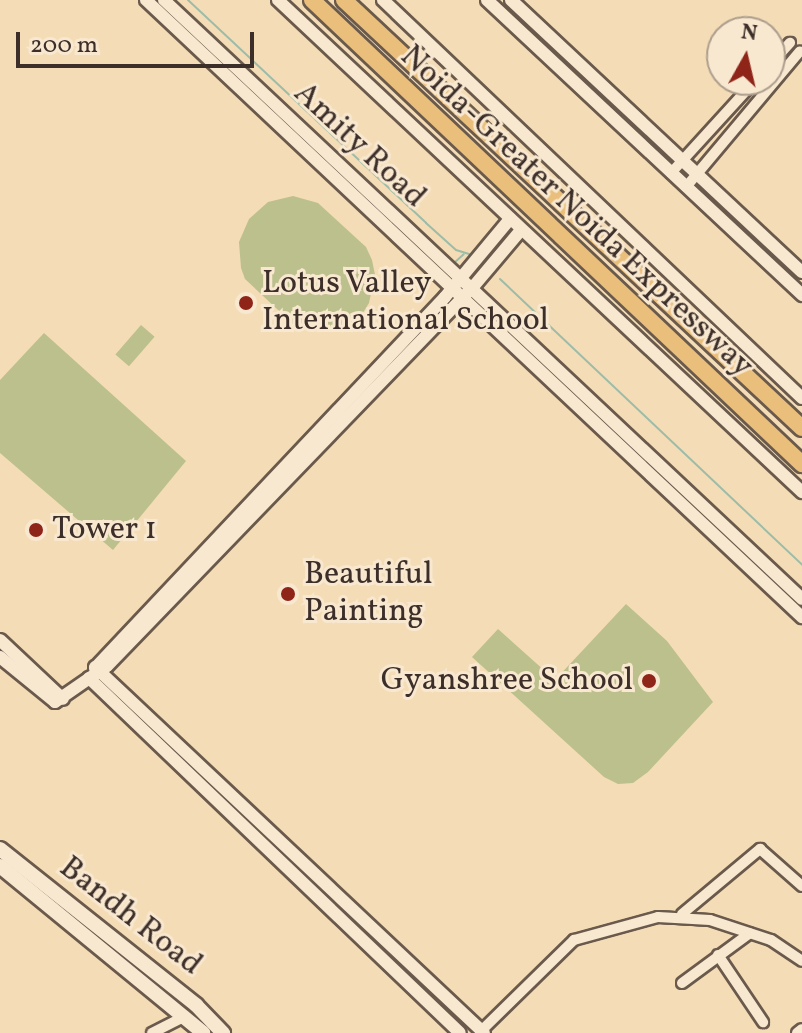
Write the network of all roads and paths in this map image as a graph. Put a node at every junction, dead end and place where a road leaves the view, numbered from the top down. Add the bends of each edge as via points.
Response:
1 (146, 0) edge
2 (164, 0) edge
3 (278, 0) edge
4 (312, 0) edge
5 (344, 0) edge
6 (383, 0) edge
7 (487, 0) edge
8 (511, 0) edge
9 (790, 43) dead end
10 (786, 47) edge
11 (800, 51) dead end
12 (741, 96) edge
13 (682, 159) junction
14 (671, 173) junction
15 (697, 173) junction
16 (686, 187) junction
17 (510, 219) junction
18 (521, 230) junction
19 (455, 270) junction
20 (802, 272) edge
21 (453, 287) junction
22 (469, 292) junction
23 (802, 295) edge
24 (802, 398) edge
25 (802, 428) edge
26 (802, 464) edge
27 (802, 492) edge
28 (802, 599) edge
29 (802, 617) edge
30 (0, 640) edge
31 (0, 657) edge
32 (95, 672) junction
33 (63, 699) junction
34 (0, 849) edge
35 (0, 866) edge
36 (802, 886) edge
37 (682, 914) junction
38 (750, 933) junction
39 (718, 955) junction
40 (802, 961) edge
41 (682, 983) dead end
42 (185, 1016) junction
43 (763, 1022) dead end
44 (802, 1029) edge
45 (483, 1032) edge
46 (152, 1033) edge
47 (203, 1033) edge
48 (223, 1033) edge
49 (460, 1033) edge
50 (797, 1033) edge

1 - 21 street
2 - 19 street, Amity Road
3 - 17 street
4 - 26 highway, Noida-Greater Noida Expressway
5 - 25 highway, Noida-Greater Noida Expressway
6 - 24 street
7 - 14 street
8 - 13 street
9 - 10 street
11 - 15 street
12 - 13 street
13 - 14 street
13 - 15 street
14 - 16 street
15 - 16 street
15 - 20 street
16 - 23 street
17 - 18 street
17 - 19 street
18 - 22 street
18 - 27 street
19 - 21 street
19 - 22 street, Amity Road
21 - 22 street
21 - 32 street
22 - 28 street
22 - 29 street
22 - 32 street
30 - 33 street
31 - 33 street via 48,700
32 - 33 street
32 - 45 street
32 - 49 street
34 - 48 main road, Bandh Road via 196,1005
35 - 42 main road, Bandh Road
36 - 37 street via 760,849
37 - 38 street
37 - 45 street via 574,940
38 - 39 street
38 - 40 street
39 - 41 street
39 - 43 street
42 - 46 street
42 - 47 main road, Bandh Road
44 - 50 street

